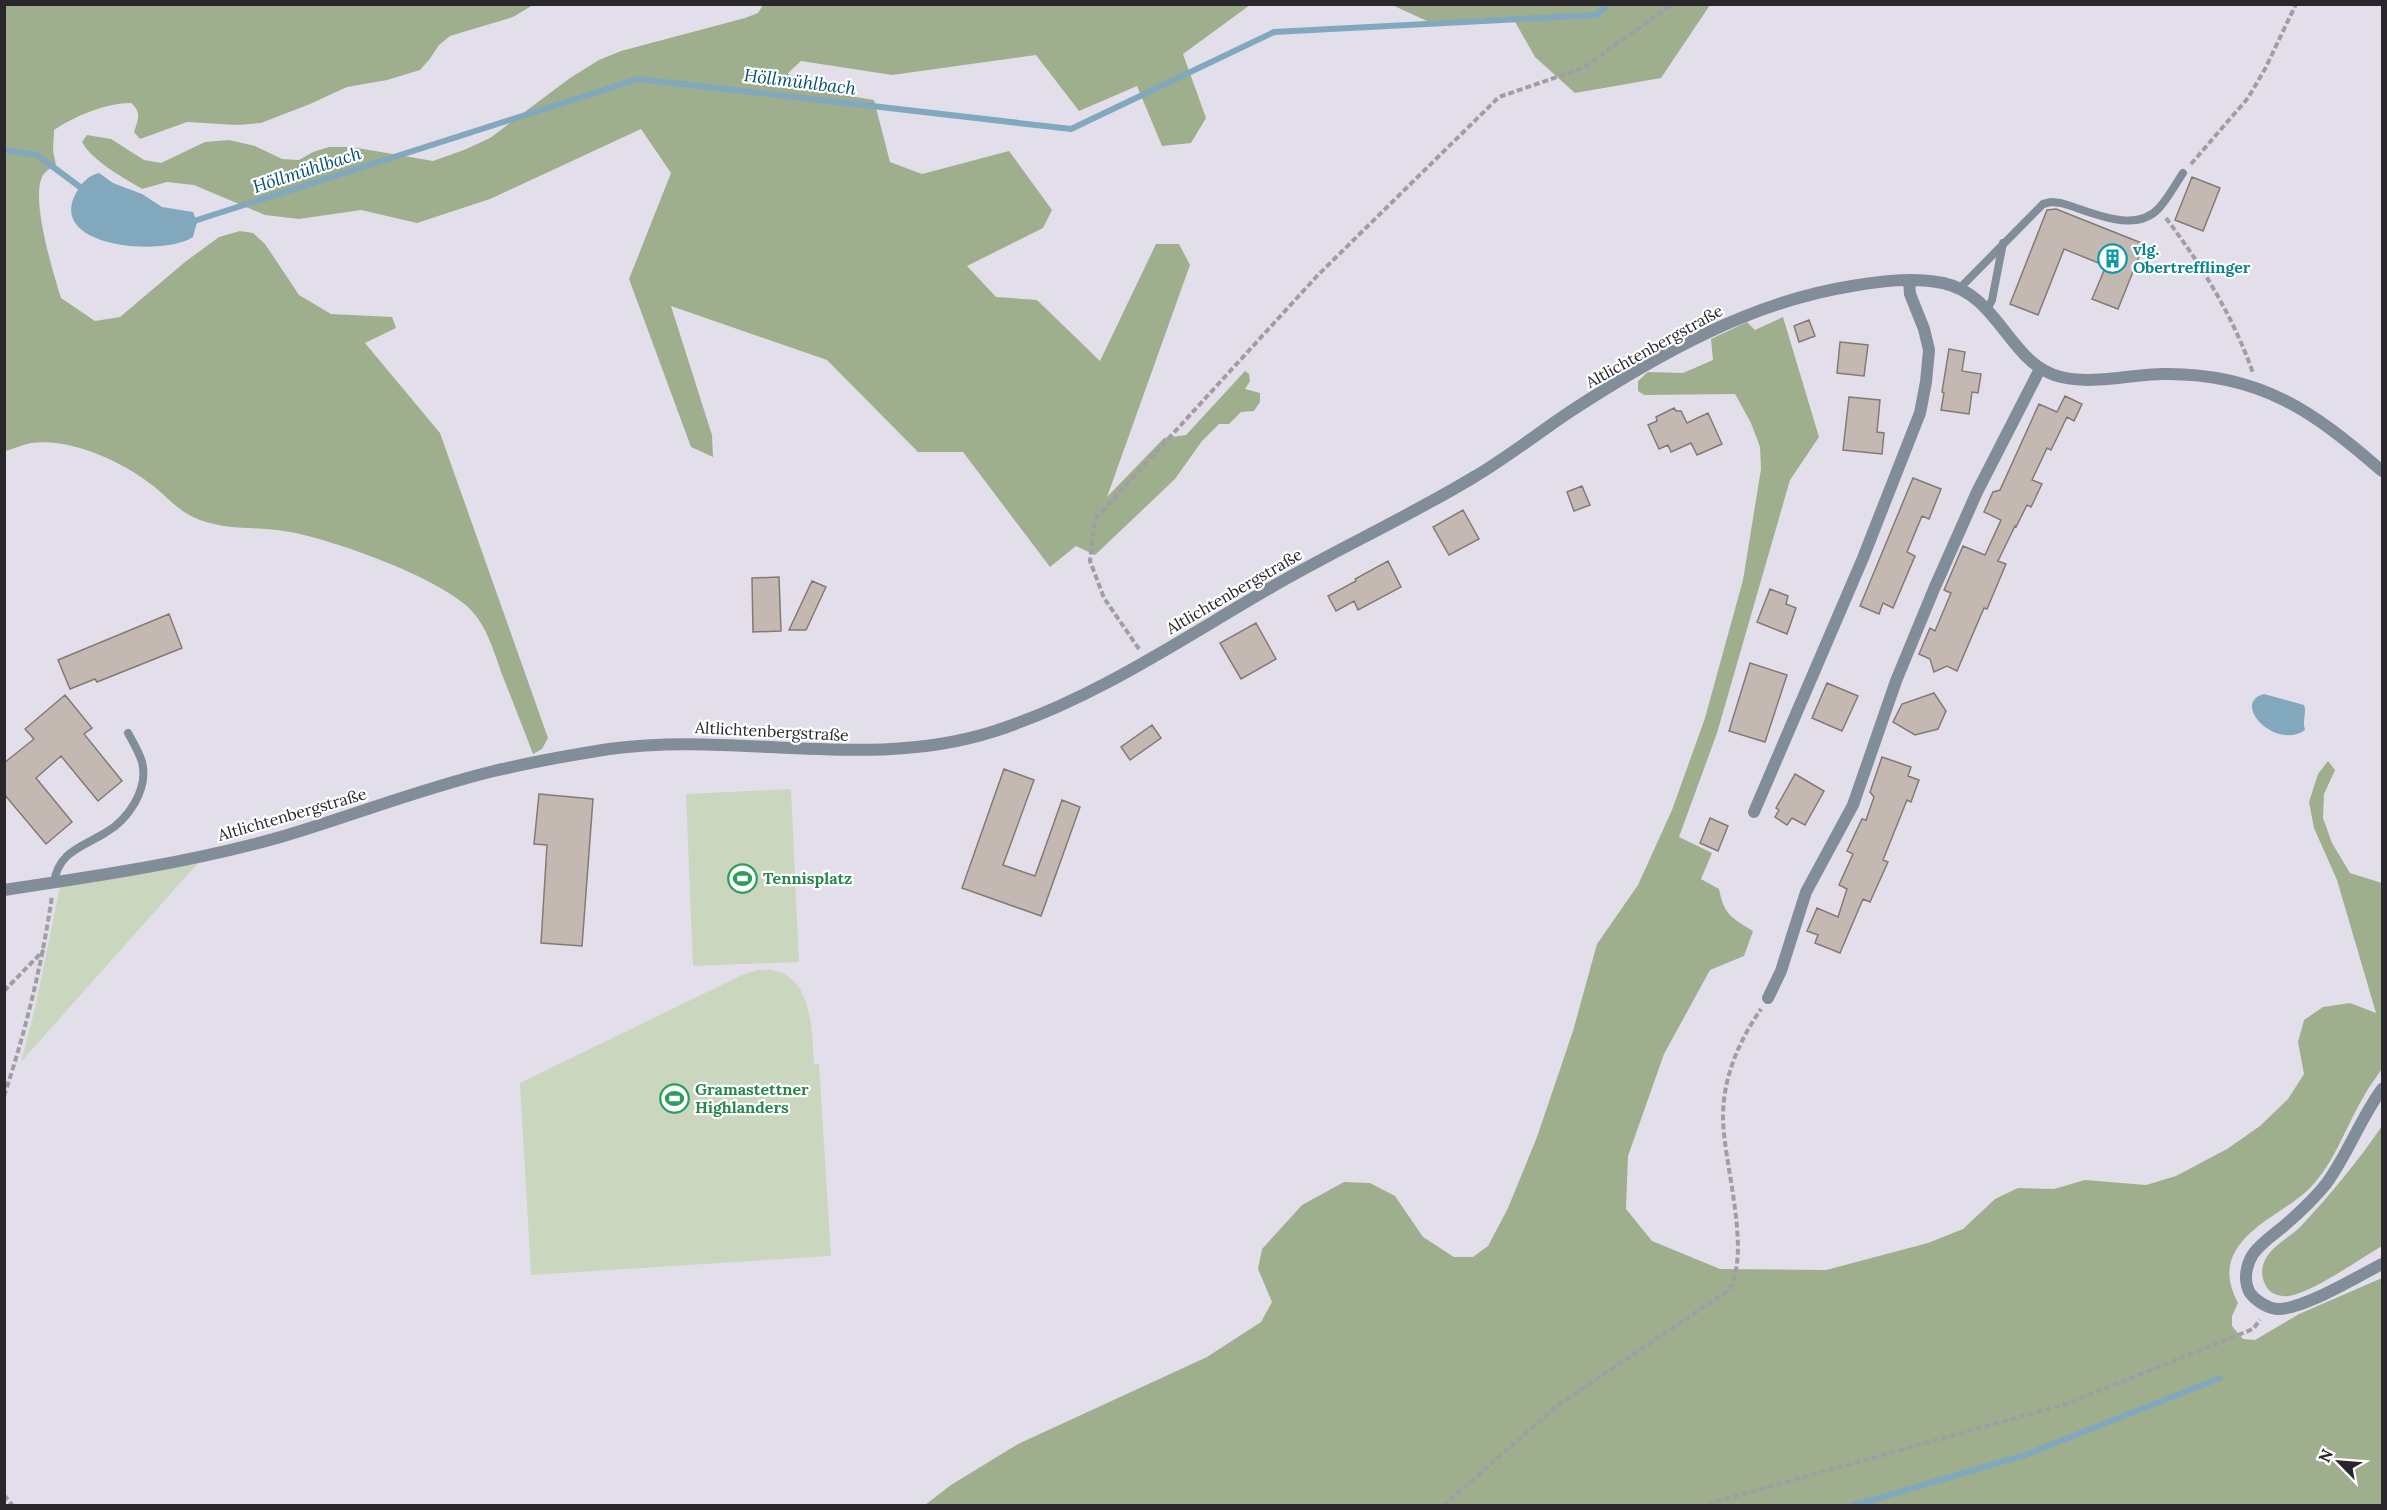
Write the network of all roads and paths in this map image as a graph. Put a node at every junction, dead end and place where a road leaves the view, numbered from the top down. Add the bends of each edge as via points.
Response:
1 (1672, 4) edge
2 (2296, 4) edge
3 (2183, 173) joint
4 (2158, 208) junction
5 (2003, 243) junction
6 (1909, 280) junction
7 (1960, 288) junction
8 (1988, 308) junction
9 (2040, 369) junction
10 (2258, 388) junction
11 (2382, 471) edge
12 (1147, 662) junction
13 (128, 733) dead end
14 (1754, 812) dead end
15 (54, 883) junction
16 (4, 890) edge
17 (45, 949) junction
18 (4, 991) edge
19 (1768, 998) joint
20 (2382, 1089) edge
21 (4, 1096) edge
22 (2382, 1264) edge
23 (2270, 1307) junction
24 (4, 1495) edge
25 (13, 1506) edge
26 (1443, 1506) edge
27 (1708, 1506) edge

1 - 12 path via 1583,68 1499,98 1317,276 1095,519 1090,561 1104,598
2 - 3 path via 2248,98
3 - 4 lane
4 - 5 lane via 2147,218 2133,222 2061,202 2047,202
4 - 10 path via 2229,313
5 - 7 lane
5 - 8 lane
6 - 7 street, Altlichtenbergstraße
6 - 12 street, Altlichtenbergstraße via 1787,300 1719,327 1576,408 1473,478 1280,582
6 - 14 street via 1929,350 1920,412 1863,558
7 - 8 street, Altlichtenbergstraße
8 - 9 street, Altlichtenbergstraße
9 - 10 street via 2054,375 2096,380 2158,374 2208,376
9 - 19 street via 1977,492 1934,589 1896,681 1853,805 1806,892 1781,971
10 - 11 street via 2314,416
12 - 15 street, Altlichtenbergstraße via 1064,704 962,740 865,751 716,743 608,750 490,772 239,847
13 - 15 lane via 142,763 138,795 116,826 66,856
15 - 16 street, Altlichtenbergstraße
15 - 17 path
17 - 18 path
17 - 21 path
19 - 26 path via 1740,1045 1725,1090 1723,1119 1735,1201 1736,1258 1729,1290 1558,1405
20 - 23 street via 2320,1192 2251,1257 2246,1275 2248,1288 2255,1299
22 - 23 street via 2301,1304
23 - 27 path via 2253,1329 2066,1404
24 - 25 path

